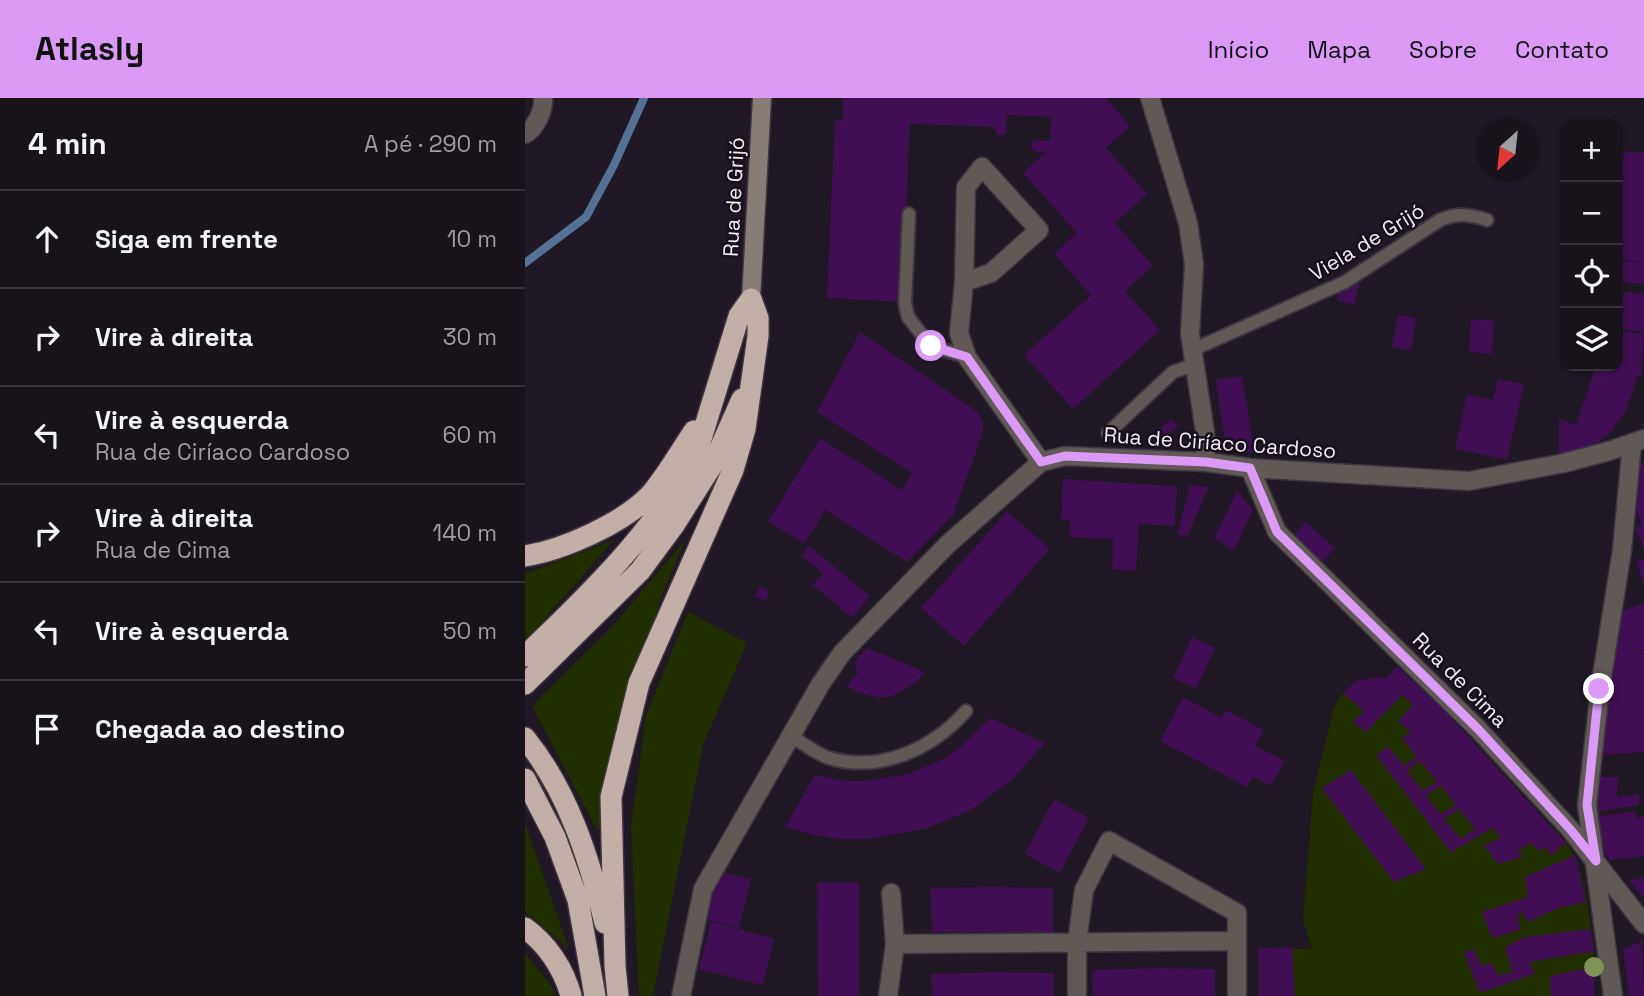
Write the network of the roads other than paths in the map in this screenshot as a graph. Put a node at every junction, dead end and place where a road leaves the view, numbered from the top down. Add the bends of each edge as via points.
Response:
1 (543, 98) edge
2 (762, 98) edge
3 (1150, 98) edge
4 (525, 134) edge
5 (909, 214) dead end
6 (1487, 220) dead end
7 (964, 282) junction
8 (751, 299) junction
9 (967, 357) junction
10 (1193, 358) junction
11 (751, 382) junction
12 (710, 406) junction
13 (1108, 433) dead end
14 (1638, 441) edge
15 (1041, 462) junction
16 (1206, 462) junction
17 (1250, 468) junction
18 (525, 556) edge
19 (525, 656) edge
20 (525, 684) edge
21 (966, 711) dead end
22 (790, 736) junction
23 (525, 738) edge
24 (525, 779) edge
25 (1596, 861) junction
26 (891, 893) dead end
27 (1644, 924) edge
28 (525, 928) edge
29 (1237, 941) junction
30 (1077, 943) junction
31 (895, 944) junction
32 (615, 966) junction
33 (571, 996) edge
34 (595, 996) edge
35 (618, 996) edge
36 (681, 996) edge
37 (888, 996) edge
38 (1077, 996) edge
39 (1237, 996) edge
40 (1613, 996) edge

1 - 4 street via 544,107
2 - 8 main road, Rua de Grijó
3 - 10 street via 1188,223 1194,264
5 - 9 lane via 908,317 931,346
6 - 10 lane, Viela de Grijó via 1455,215 1440,220 1345,282
7 - 7 street via 966,187 982,167 1039,230 991,272
7 - 9 street via 960,333
8 - 11 highway via 758,337
8 - 12 highway via 739,316
9 - 15 street
10 - 13 lane, Viela de Grijó
10 - 16 street
11 - 20 highway via 714,462 640,571
11 - 32 highway via 745,429 733,470 639,683 611,797
12 - 18 highway via 650,495 596,531
12 - 19 highway via 697,452 644,532 589,596
14 - 17 street, Rua de Ciríaco Cardoso via 1564,463 1468,481
14 - 25 street via 1599,689 1587,805
15 - 16 street, Rua de Ciríaco Cardoso via 1065,456
15 - 22 street via 948,544 842,653
16 - 17 street, Rua de Ciríaco Cardoso
17 - 25 street, Rua de Cima via 1277,532 1478,729
21 - 22 lane via 938,738 885,760 827,757
22 - 36 street via 703,889
23 - 32 highway via 574,820
24 - 34 highway via 555,837 578,900
25 - 27 street, Rua de Cima
25 - 40 street
26 - 31 street
28 - 33 highway via 552,955
29 - 30 street
29 - 30 street via 1237,914 1109,841 1084,890
29 - 39 street
30 - 31 street
30 - 38 street
31 - 37 street
32 - 35 highway

